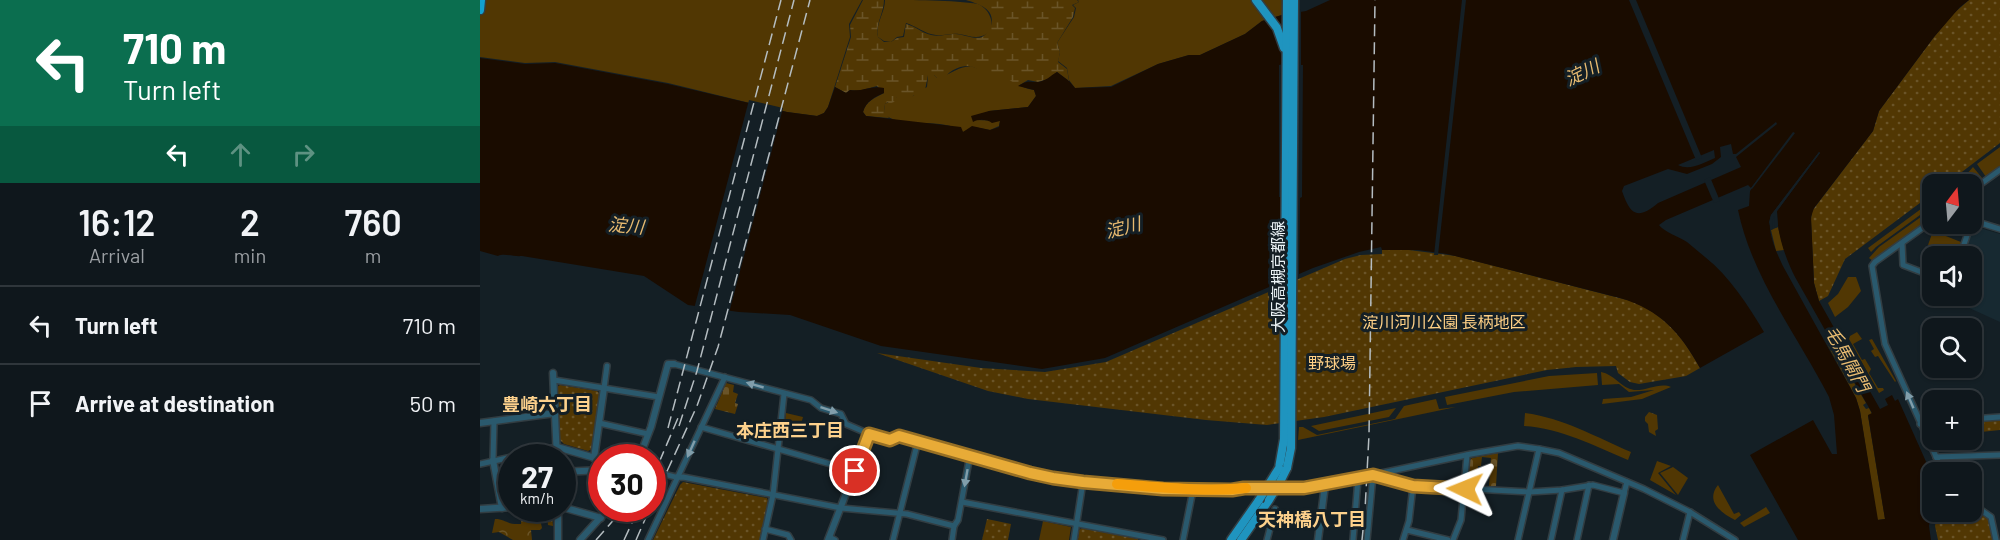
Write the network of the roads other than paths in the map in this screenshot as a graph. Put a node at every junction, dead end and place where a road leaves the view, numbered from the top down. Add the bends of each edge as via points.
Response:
1 (481, 0) edge
2 (1256, 0) edge
3 (1287, 0) edge
4 (1294, 0) edge
5 (480, 10) edge
6 (1286, 57) junction
7 (2000, 170) edge
8 (1982, 183) edge
9 (1982, 225) edge
10 (1922, 228) edge
11 (2000, 229) edge
12 (1902, 243) junction
13 (1922, 272) edge
14 (671, 364) joint
15 (607, 366) dead end
16 (553, 377) joint
17 (725, 377) junction
18 (604, 388) junction
19 (784, 394) junction
20 (659, 397) junction
21 (555, 413) junction
22 (2000, 417) edge
23 (1982, 419) edge
24 (494, 422) junction
25 (480, 423) edge
26 (599, 423) junction
27 (1920, 424) joint
28 (701, 428) junction
29 (648, 434) junction
30 (869, 434) junction
31 (918, 441) junction
32 (557, 444) edge
33 (598, 444) edge
34 (644, 444) edge
35 (779, 448) junction
36 (1539, 449) junction
37 (1287, 452) junction
38 (2000, 454) edge
39 (970, 455) junction
40 (1467, 455) junction
41 (1936, 457) junction
42 (498, 459) edge
43 (493, 460) junction
44 (1938, 462) edge
45 (480, 464) edge
46 (1283, 468) junction
47 (855, 471) junction
48 (666, 474) edge
49 (1373, 475) junction
50 (678, 478) junction
51 (1358, 479) junction
52 (1083, 482) junction
53 (1627, 482) junction
54 (1325, 485) junction
55 (1589, 485) junction
56 (1413, 486) junction
57 (498, 487) edge
58 (1465, 489) junction
59 (1193, 490) junction
60 (1562, 490) junction
61 (1529, 492) junction
62 (1624, 493) junction
63 (773, 495) junction
64 (962, 502) junction
65 (498, 508) edge
66 (841, 508) junction
67 (480, 509) edge
68 (1275, 509) dead end
69 (1982, 511) edge
70 (1690, 512) junction
71 (900, 513) junction
72 (558, 522) edge
73 (597, 522) edge
74 (956, 523) junction
75 (1076, 524) junction
76 (765, 529) junction
77 (1407, 530) junction
78 (831, 539) edge
79 (558, 540) edge
80 (580, 540) edge
81 (648, 540) edge
82 (763, 540) edge
83 (791, 540) edge
84 (893, 540) edge
85 (952, 540) edge
86 (1074, 540) edge
87 (1162, 540) edge
88 (1183, 540) edge
89 (1231, 540) edge
90 (1241, 540) edge
91 (1267, 540) edge
92 (1318, 540) edge
93 (1353, 540) edge
94 (1367, 540) edge
95 (1403, 540) edge
96 (1448, 540) edge
97 (1453, 540) edge
98 (1518, 540) edge
99 (1551, 540) edge
100 (1577, 540) edge
101 (1613, 540) edge
102 (1683, 540) edge
103 (1735, 540) edge
104 (1996, 540) edge

1 - 5 highway
2 - 6 main road, 大阪高槻京都線 via 1277,28
3 - 6 main road, 大阪高槻京都線
4 - 37 main road, 大阪高槻京都線
6 - 37 main road, 大阪高槻京都線
7 - 8 street
9 - 11 street
10 - 12 street
12 - 13 street via 1903,265
27 -> 12 street via 1885,344 1872,266
14 - 17 street
14 - 20 street
15 - 18 street
16 - 18 street
16 - 21 street
19 -> 17 street
17 - 28 street
18 - 20 street
18 - 26 street
19 -> 30 street via 811,400 840,414 846,424
19 - 35 street
20 - 29 street
21 - 24 street
21 - 32 street
22 - 23 street
24 - 25 street
24 - 43 street
26 - 29 street
26 - 33 street
27 - 41 street
28 - 35 street
28 -> 50 street
29 - 34 street
30 - 31 street
30 - 47 street
31 - 39 street
31 - 71 street
35 - 47 street
35 - 63 street
36 - 40 street via 1518,446
36 - 53 street via 1559,453
36 - 61 street
37 - 46 main road, 大阪高槻京都線
38 - 41 street
39 - 52 street via 985,462
39 -> 64 street
40 - 49 street
40 - 58 street
41 - 44 street
42 - 43 street
43 - 45 street
43 - 57 street
46 - 89 main road, 大阪高槻京都線, bridge
46 - 90 main road, 大阪高槻京都線, bridge via 1280,482
47 - 66 street
48 - 50 street
49 - 51 street
49 - 56 street
49 - 94 street
50 - 63 street
50 - 81 street
51 - 54 street
51 - 93 street
52 - 59 street
52 - 75 street
53 - 62 street
53 - 70 street
54 - 59 street
54 - 92 street
55 - 60 street
55 - 62 street
55 - 100 street
56 - 58 street
56 - 77 street
58 - 61 street
58 - 97 street via 1461,520
59 - 88 street
60 - 61 street
60 - 99 street
61 - 98 street
62 - 101 street
63 - 66 street
63 - 76 street
64 - 74 street
64 - 75 street
65 - 67 street
66 - 71 street
66 - 78 street
68 - 91 street
69 - 104 street via 1991,517
70 - 102 street
70 - 103 street
71 - 74 street
71 - 84 street
72 - 79 street
73 - 80 street
74 - 85 street
75 - 86 street
75 - 87 street
76 - 82 street
76 - 83 street via 788,535
77 - 95 street
77 - 96 street

